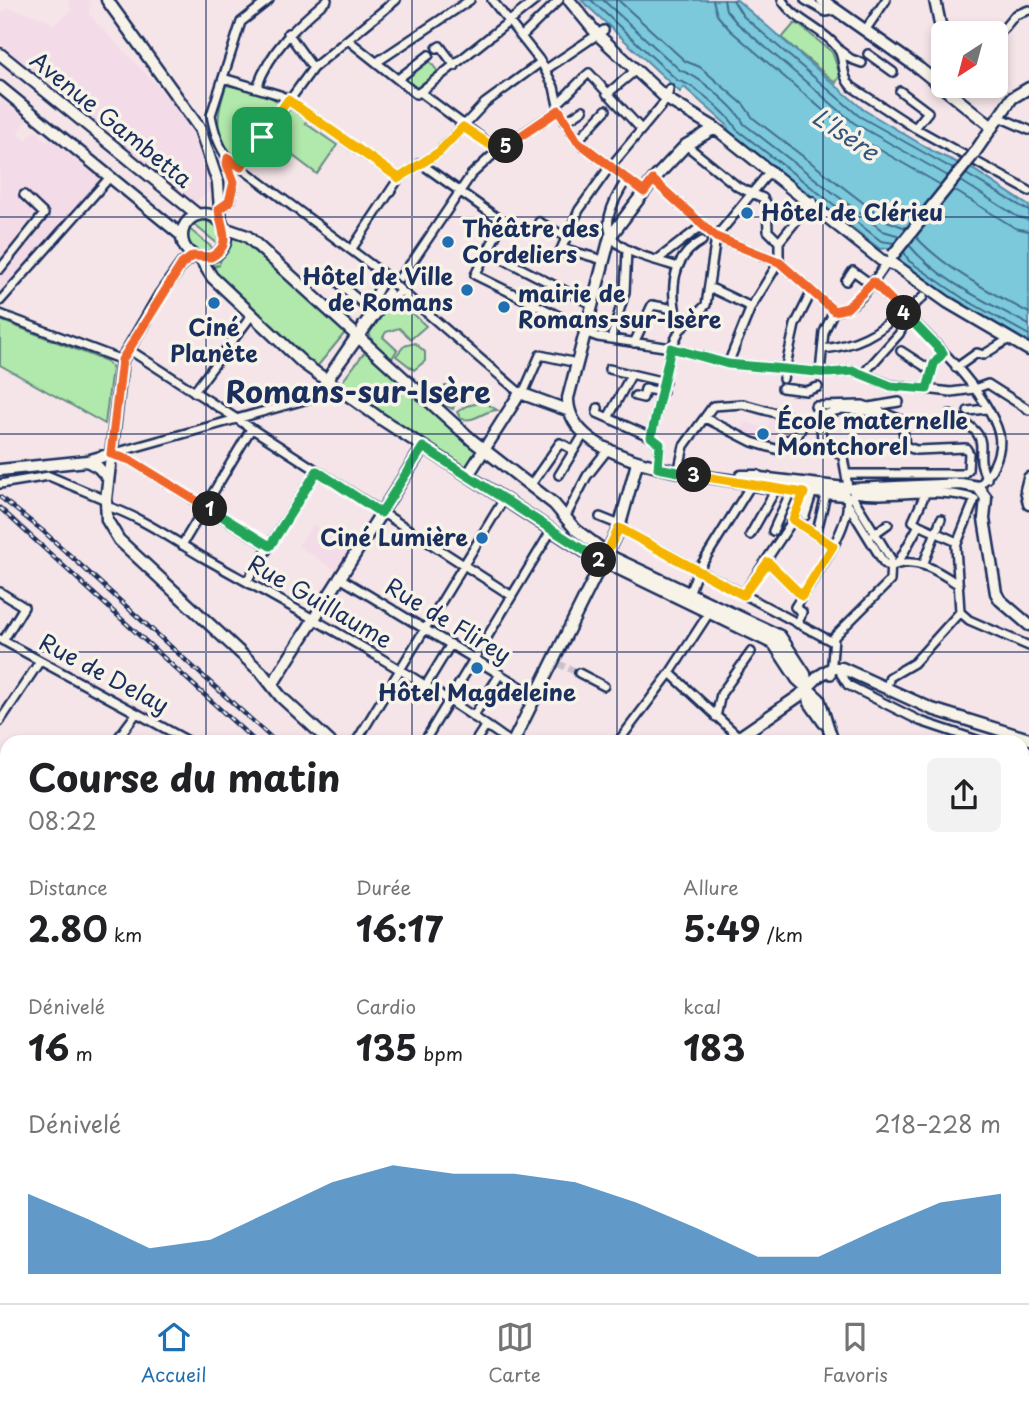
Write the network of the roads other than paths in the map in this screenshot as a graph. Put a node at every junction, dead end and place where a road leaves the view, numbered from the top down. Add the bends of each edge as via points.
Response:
1 (107, 0) edge
2 (269, 0) edge
3 (327, 0) edge
4 (396, 0) edge
5 (470, 0) edge
6 (492, 0) edge
7 (536, 0) edge
8 (782, 0) edge
9 (805, 0) edge
10 (822, 0) edge
11 (886, 0) edge
12 (935, 0) edge
13 (562, 1) edge
14 (1029, 9) edge
15 (836, 10) junction
16 (939, 21) edge
17 (1008, 21) edge
18 (511, 22) junction
19 (866, 29) junction
20 (601, 32) junction
21 (288, 33) junction
22 (522, 36) junction
23 (348, 40) junction
24 (437, 48) dead end
25 (839, 49) junction
26 (0, 54) edge
27 (868, 54) dead end
28 (429, 55) dead end
29 (377, 62) junction
30 (862, 63) dead end
31 (455, 66) junction
32 (543, 66) junction
33 (313, 68) junction
34 (636, 70) junction
35 (893, 72) dead end
36 (931, 77) edge
37 (223, 78) junction
38 (398, 79) junction
39 (0, 87) edge
40 (257, 88) junction
41 (1029, 88) edge
42 (900, 91) dead end
43 (420, 92) junction
44 (607, 94) junction
45 (668, 94) junction
46 (957, 98) edge
47 (288, 100) junction
48 (559, 106) junction
49 (583, 110) dead end
50 (606, 110) dead end
51 (999, 117) junction
52 (565, 122) junction
53 (703, 124) junction
54 (463, 127) junction
55 (992, 127) junction
56 (915, 128) junction
57 (641, 129) junction
58 (1029, 130) edge
59 (577, 141) junction
60 (686, 145) junction
61 (498, 150) junction
62 (228, 158) junction
63 (420, 163) junction
64 (241, 167) junction
65 (611, 167) junction
66 (771, 171) junction
67 (110, 177) junction
68 (399, 178) junction
69 (627, 179) junction
70 (653, 180) junction
71 (460, 190) junction
72 (1029, 191) edge
73 (644, 192) junction
74 (751, 194) junction
75 (23, 195) dead end
76 (811, 202) junction
77 (223, 205) junction
78 (203, 215) junction
79 (539, 222) dead end
80 (222, 225) junction
81 (703, 225) junction
82 (181, 235) junction
83 (566, 237) junction
84 (610, 237) junction
85 (709, 239) junction
86 (779, 242) junction
87 (562, 248) junction
88 (351, 250) junction
89 (626, 250) junction
90 (487, 251) junction
91 (0, 252) edge
92 (193, 254) junction
93 (557, 258) dead end
94 (8, 259) junction
95 (603, 260) junction
96 (657, 260) junction
97 (890, 261) junction
98 (779, 262) junction
99 (675, 266) junction
100 (0, 269) edge
101 (386, 276) junction
102 (335, 280) dead end
103 (846, 281) dead end
104 (872, 283) junction
105 (400, 290) junction
106 (709, 291) junction
107 (812, 291) junction
108 (923, 297) dead end
109 (0, 301) edge
110 (592, 304) junction
111 (751, 307) junction
112 (674, 309) junction
113 (834, 311) junction
114 (0, 314) edge
115 (904, 314) junction
116 (252, 315) junction
117 (680, 330) junction
118 (584, 332) junction
119 (361, 334) junction
120 (611, 339) junction
121 (1009, 339) junction
122 (634, 343) junction
123 (671, 348) junction
124 (128, 349) junction
125 (823, 349) junction
126 (1029, 350) edge
127 (901, 351) dead end
128 (943, 353) junction
129 (122, 360) junction
130 (729, 362) junction
131 (577, 363) junction
132 (956, 368) junction
133 (609, 369) dead end
134 (784, 369) junction
135 (932, 371) junction
136 (820, 372) junction
137 (864, 373) junction
138 (631, 375) junction
139 (783, 379) dead end
140 (665, 382) junction
141 (329, 384) junction
142 (818, 387) dead end
143 (782, 388) dead end
144 (927, 389) junction
145 (974, 389) junction
146 (194, 391) junction
147 (663, 392) junction
148 (520, 393) junction
149 (635, 396) dead end
150 (899, 402) dead end
151 (818, 406) dead end
152 (598, 408) dead end
153 (986, 409) junction
154 (568, 410) junction
155 (871, 410) junction
156 (1029, 410) edge
157 (968, 411) dead end
158 (950, 414) dead end
159 (608, 418) junction
160 (705, 418) junction
161 (238, 419) junction
162 (251, 429) junction
163 (584, 434) junction
164 (651, 437) junction
165 (423, 447) junction
166 (488, 447) junction
167 (609, 448) junction
168 (575, 450) junction
169 (111, 454) junction
170 (87, 461) junction
171 (637, 463) junction
172 (658, 468) junction
173 (0, 470) edge
174 (317, 471) junction
175 (678, 473) junction
176 (846, 474) junction
177 (468, 475) junction
178 (559, 475) dead end
179 (108, 478) junction
180 (988, 478) junction
181 (1029, 478) edge
182 (754, 482) junction
183 (0, 484) edge
184 (530, 486) junction
185 (978, 487) junction
186 (776, 489) junction
187 (791, 491) junction
188 (926, 492) junction
189 (808, 493) junction
190 (826, 495) junction
191 (849, 495) junction
192 (504, 499) junction
193 (106, 503) junction
194 (1029, 504) edge
195 (205, 506) junction
196 (381, 513) junction
197 (805, 516) dead end
198 (600, 517) dead end
199 (564, 519) junction
200 (941, 519) dead end
201 (793, 520) junction
202 (888, 524) dead end
203 (919, 526) junction
204 (619, 527) junction
205 (551, 531) junction
206 (773, 531) dead end
207 (935, 533) junction
208 (750, 534) dead end
209 (874, 534) junction
210 (816, 535) junction
211 (957, 542) junction
212 (182, 545) junction
213 (270, 546) junction
214 (833, 546) junction
215 (608, 551) junction
216 (602, 562) junction
217 (768, 562) junction
218 (898, 563) junction
219 (464, 565) junction
220 (923, 565) junction
221 (890, 566) junction
222 (697, 572) junction
223 (340, 578) junction
224 (247, 581) junction
225 (959, 585) junction
226 (0, 593) edge
227 (689, 594) junction
228 (743, 595) junction
229 (512, 596) junction
230 (802, 596) junction
231 (960, 612) junction
232 (709, 613) junction
233 (313, 620) junction
234 (797, 624) junction
235 (1029, 625) edge
236 (424, 629) junction
237 (1, 640) edge
238 (831, 641) junction
239 (451, 644) junction
240 (1029, 646) edge
241 (751, 652) dead end
242 (474, 659) junction
243 (40, 661) junction
244 (400, 670) junction
245 (835, 672) junction
246 (579, 673) tunnel mouth
247 (670, 673) junction
248 (500, 674) junction
249 (272, 685) junction
250 (426, 685) junction
251 (604, 686) dead end
252 (806, 688) junction
253 (886, 689) junction
254 (536, 696) junction
255 (449, 699) junction
256 (136, 714) junction
257 (473, 717) junction
258 (716, 717) junction
259 (0, 721) edge
260 (486, 725) junction
261 (120, 735) edge
262 (176, 735) edge
263 (323, 735) edge
264 (332, 735) edge
265 (360, 735) edge
266 (428, 735) edge
267 (480, 735) edge
268 (501, 735) edge
269 (516, 735) edge
270 (623, 735) edge
271 (738, 735) edge
272 (746, 735) edge
273 (831, 735) edge
274 (961, 735) edge
275 (1025, 735) edge

1 - 77 main road via 200,129
2 - 37 street via 241,22
3 - 21 street
4 - 23 street
5 - 29 street
6 - 18 street
7 - 18 street
8 - 25 street
9 - 15 street via 826,12
10 - 15 main road
11 - 19 street
12 - 16 main road
13 - 20 main road
13 - 22 street
14 - 17 street
15 - 19 main road
18 - 22 street
18 - 31 street
19 - 36 main road
20 - 32 street
20 - 34 main road
21 - 33 street
21 - 40 street via 265,66
22 - 32 street
23 - 29 street
23 - 33 street
24 - 31 street via 440,46
25 - 30 street
25 - 56 street via 845,81
26 - 78 main road, Avenue Gambetta
27 - 35 street
28 - 38 street
29 - 38 street
31 - 43 street
32 - 48 street
32 - 54 street via 485,103
33 - 47 street
34 - 44 street
34 - 45 main road
37 - 40 street
37 - 62 street via 211,116
38 - 43 street via 416,94
39 - 67 main road, Avenue Gambetta
40 - 47 street
41 - 51 main road
42 - 56 street via 928,112
43 - 54 street
44 - 48 street via 589,73
44 - 57 street
45 - 53 main road
45 - 57 street
46 - 55 main road
47 - 64 street
47 - 68 street
48 - 52 street
48 - 61 street
49 - 52 street
50 - 59 street
51 - 55 main road
51 - 58 street
52 - 59 street
53 - 60 main road
53 - 66 main road via 715,128
54 - 61 street
54 - 63 street via 439,152
55 - 97 main road, bridge
56 - 72 street
57 - 65 street
59 - 65 street
60 - 70 main road
60 - 74 street
61 - 71 street
62 - 64 street
62 - 77 street via 234,182
63 - 68 street
63 - 71 street
64 - 88 street
65 - 69 street
65 - 83 street via 579,210
66 - 74 street
66 - 76 main road
67 - 82 main road, Avenue Gambetta
67 - 109 street
68 - 88 street
69 - 73 street
69 - 84 street via 611,207
70 - 73 main road
70 - 81 street
71 - 90 street via 503,222
71 - 119 street
73 - 84 main road
74 - 85 street
74 - 86 street via 767,204 768,230
75 - 94 street via 44,214
76 - 86 street
76 - 97 main road
77 - 78 main road
77 - 80 main road
78 - 80 main road
78 - 82 main road via 187,222
79 - 83 street
80 - 92 main road via 226,239 221,250 211,257
80 - 119 main road via 247,236
81 - 85 street
81 - 96 street
82 - 92 main road
83 - 87 street
84 - 89 street
84 - 95 main road
85 - 98 street
85 - 99 street via 692,246
85 - 106 street
86 - 98 street
87 - 93 street
87 - 95 street
88 - 101 street
89 - 96 street
89 - 120 street via 625,292
90 - 110 street
90 - 118 street via 475,275
91 - 94 street
92 - 116 main road
92 - 124 main road
94 - 100 street
95 - 110 main road
96 - 99 street
97 - 104 street
97 - 121 main road
98 - 107 street
98 - 111 street
99 - 112 street
101 - 102 street via 368,308
101 - 105 street, bridge
103 - 104 street via 853,271
104 - 113 street via 847,308
104 - 115 street
105 - 119 street
105 - 148 street
106 - 111 street
106 - 117 street via 706,305
107 - 113 street
107 - 134 street via 795,325
108 - 115 street
110 - 118 main road
111 - 130 street
112 - 117 street
112 - 122 street via 652,305
113 - 125 street via 827,321
114 - 129 street
115 - 125 street via 850,344
115 - 128 street
115 - 137 street via 899,334
116 - 141 main road
116 - 146 street
117 - 123 street
118 - 120 street
118 - 131 main road
119 - 141 street
119 - 166 main road
120 - 122 street
121 - 126 main road
121 - 132 street
122 - 123 street
123 - 130 street
123 - 140 street
124 - 129 main road
124 - 146 street
125 - 136 street
127 - 135 street
128 - 132 street
128 - 135 street
129 - 169 main road
130 - 134 street
131 - 148 street via 540,355
131 - 154 main road
132 - 145 street
133 - 138 street
134 - 136 street
134 - 139 street
135 - 144 street
136 - 137 street
137 - 144 street via 891,386
138 - 140 street
138 - 159 street
140 - 147 street
141 - 161 street via 317,397
141 - 165 main road
142 - 143 street via 806,391
144 - 145 street
145 - 153 street
145 - 156 street via 988,384
146 - 161 street
147 - 149 street via 645,389 643,398
147 - 164 street
148 - 154 main road
148 - 166 main road
150 - 155 street
151 - 155 street
152 - 159 street via 597,413
153 - 157 street
153 - 180 street via 999,434
154 - 163 main road
155 - 176 street via 842,409 820,416 822,439 841,453
155 - 176 street via 902,419 905,446 916,450 966,448 968,470 963,474
158 - 180 street via 969,424 981,439
159 - 164 street
160 - 160 street via 713,406 743,404 805,421 797,437 786,440 779,450
160 - 175 street via 684,446
161 - 162 street
161 - 169 street
162 - 174 street
162 - 195 street
163 - 167 main road
163 - 168 street
164 - 172 street via 660,444
165 - 177 main road
165 - 196 main road
166 - 177 main road
166 - 184 main road
167 - 171 main road
167 - 199 street via 587,476
168 - 178 street
168 - 184 street via 560,443
169 - 170 main road
169 - 179 main road
169 - 195 street via 130,460
170 - 173 main road
170 - 179 main road
171 - 172 main road
171 - 204 main road
172 - 175 main road
174 - 196 street
174 - 213 street
175 - 182 main road via 685,470
176 - 191 street
177 - 192 main road
179 - 193 main road
180 - 185 street
181 - 194 main road
182 - 186 main road
182 - 191 main road
182 - 222 street
183 - 193 street, Rue Guillaume via 49,476
184 - 199 main road via 554,504
185 - 191 main road via 961,484
185 - 235 main road via 986,498 984,519 996,593
186 - 187 main road
186 - 208 street
187 - 189 main road
187 - 206 street
188 - 191 street
188 - 203 street via 913,521
188 - 211 street via 942,491 975,501
189 - 190 main road
189 - 197 street
189 - 201 street
190 - 191 main road
190 - 210 street
191 - 209 street
191 - 214 street
191 - 221 street via 884,563
192 - 205 main road
192 - 219 street
193 - 212 street, Rue Guillaume
193 - 249 main road via 107,520 119,540
195 - 212 street
195 - 213 street
196 - 219 street
196 - 223 main road
198 - 204 street
199 - 215 main road
200 - 207 street
201 - 210 street
201 - 217 street
202 - 209 street
203 - 207 street
203 - 218 street
204 - 215 main road
204 - 222 street
205 - 216 main road
205 - 229 street
207 - 211 street
207 - 220 street
209 - 221 street via 891,559
210 - 214 street
211 - 225 street
212 - 224 street, Rue Guillaume
213 - 224 street
214 - 230 street
215 - 216 main road
215 - 227 main road
216 - 232 main road
216 - 254 main road
217 - 228 street
217 - 230 street
218 - 220 street
218 - 221 street
219 - 229 street
219 - 236 street
220 - 225 street
221 - 238 street via 887,587
222 - 227 street
222 - 228 street
223 - 233 main road
223 - 236 street, Rue de Flirey
224 - 233 street, Rue Guillaume
225 - 231 street
226 - 237 street via 24,607
227 - 252 main road via 780,636 805,674
228 - 234 street
229 - 242 street
230 - 234 street via 795,607 802,612
231 - 240 street via 976,624
231 - 253 street via 914,663 890,677
232 - 247 street
232 - 252 main road via 779,649
233 - 244 street, Rue Guillaume
233 - 249 main road
234 - 238 street
236 - 239 street, Rue de Flirey
236 - 244 street
237 - 243 street, Rue de Delay
238 - 245 street
239 - 242 street, Rue de Flirey
239 - 250 street
241 - 258 street via 721,694
242 - 248 street, Rue de Flirey
242 - 255 street
243 - 256 street, Rue de Delay
243 - 259 street
244 - 250 street, Rue Guillaume
244 - 265 street
245 - 252 main road
245 - 253 main road
245 - 274 street via 848,685 920,722
246 - 251 street
247 - 258 street
247 - 270 street
248 - 254 street, Rue de Flirey
248 - 257 street
249 - 263 main road
249 - 264 main road
250 - 255 street, Rue Guillaume
252 - 272 main road
252 - 273 main road
253 - 275 main road via 932,709
254 - 269 main road
255 - 257 street, Rue Guillaume
255 - 266 street
256 - 261 street
256 - 262 street, Rue de Delay
257 - 260 street, Rue Guillaume
258 - 271 street
260 - 267 street
260 - 268 street, Rue Guillaume

